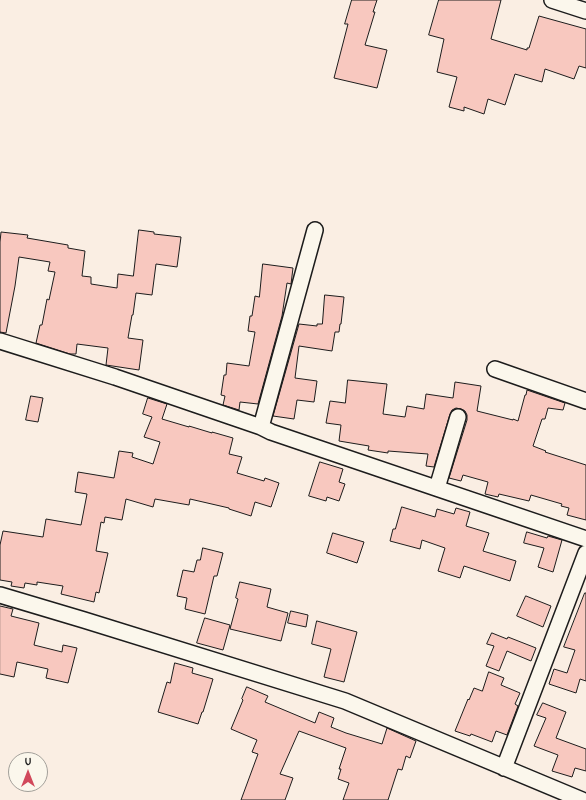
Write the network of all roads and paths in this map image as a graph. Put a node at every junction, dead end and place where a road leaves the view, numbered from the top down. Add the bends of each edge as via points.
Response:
1 (552, 0) edge
2 (586, 11) edge
3 (315, 230) dead end
4 (0, 341) edge
5 (495, 369) dead end
6 (586, 400) edge
7 (458, 417) dead end
8 (260, 427) junction
9 (436, 488) junction
10 (586, 539) edge
11 (586, 553) edge
12 (0, 595) edge
13 (504, 768) junction
14 (582, 800) edge

1 - 2 street
3 - 8 street
4 - 8 street
5 - 6 street
7 - 9 street
8 - 9 street
9 - 10 street
11 - 13 street
12 - 13 street via 345,701
13 - 14 street

